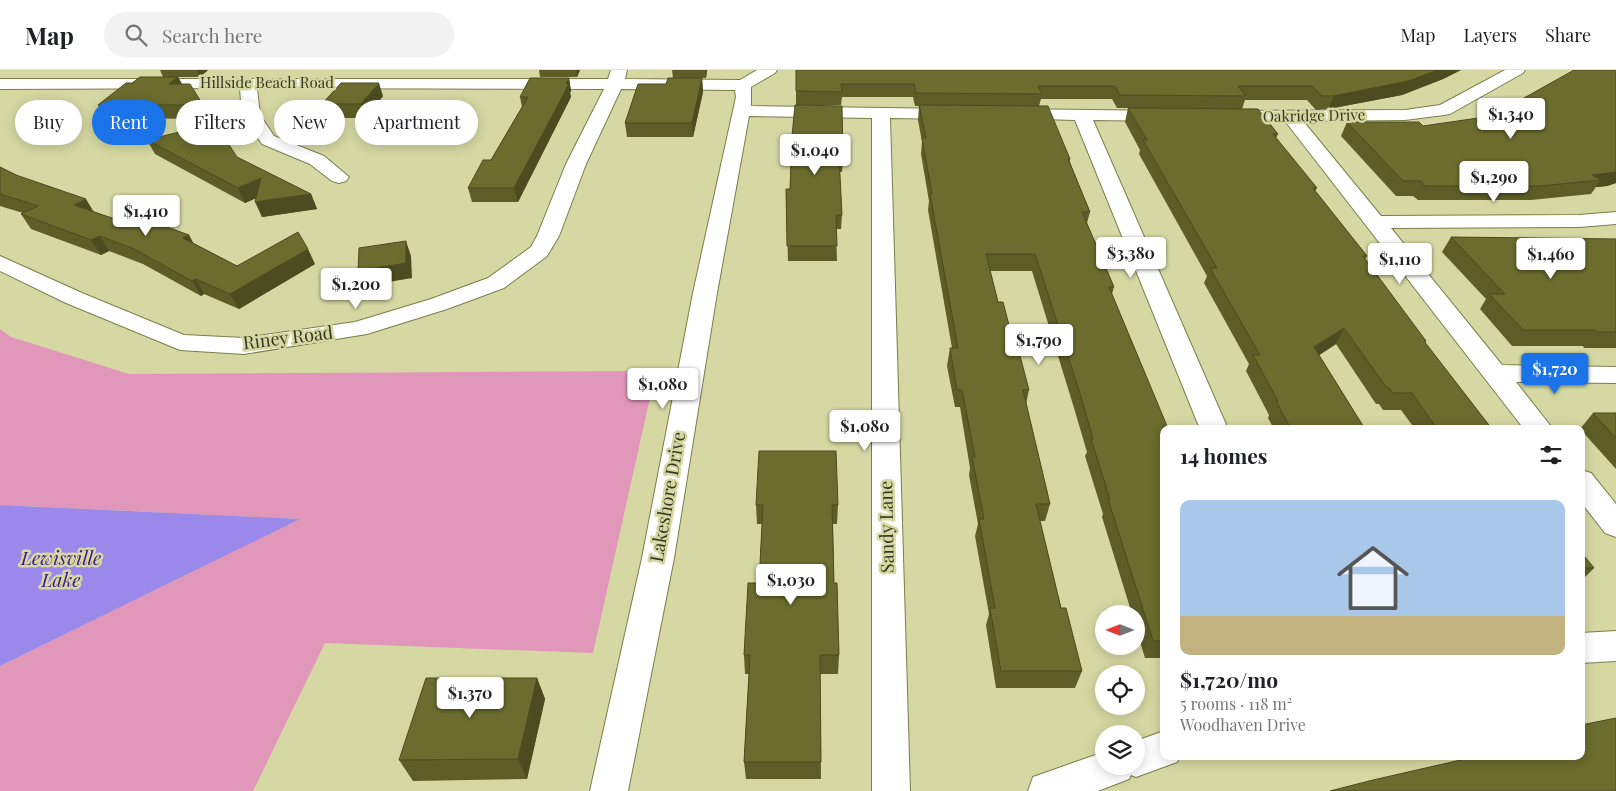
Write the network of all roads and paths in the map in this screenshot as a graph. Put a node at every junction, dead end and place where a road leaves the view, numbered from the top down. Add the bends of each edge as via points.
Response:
1 (10, 70) edge
2 (769, 70) edge
3 (1517, 70) edge
4 (423, 76) edge
5 (0, 77) edge
6 (245, 77) edge
7 (617, 77) edge
8 (0, 84) edge
9 (743, 85) junction
10 (741, 112) junction
11 (881, 113) junction
12 (968, 114) edge
13 (996, 114) edge
14 (1082, 115) junction
15 (1182, 116) edge
16 (1211, 116) edge
17 (1291, 117) junction
18 (339, 177) dead end
19 (1616, 218) edge
20 (1374, 222) junction
21 (0, 263) edge
22 (1495, 373) junction
23 (1616, 375) edge
24 (1212, 425) edge
25 (1536, 425) edge
26 (1585, 487) edge
27 (1616, 525) edge
28 (1616, 646) edge
29 (1585, 648) edge
30 (1160, 750) edge
31 (1145, 756) edge
32 (1095, 774) edge
33 (609, 791) edge
34 (891, 791) edge
35 (1047, 791) edge

1 - 5 street
2 - 9 street
3 - 17 street, Oakridge Drive via 1444,110
4 - 6 street, Hillside Beach Road
4 - 7 street, Hillside Beach Road
6 - 8 street, Hillside Beach Road via 227,84
6 - 18 street via 251,115 268,140 317,160
7 - 9 street, Hillside Beach Road
7 - 21 street, Riney Road via 539,251 496,283 358,329 244,346 180,342
9 - 10 street, Lakeshore Drive
10 - 11 street
10 - 33 street, Lakeshore Drive via 658,558
11 - 12 street
11 - 34 street, Sandy Lane
13 - 14 street
14 - 15 street
14 - 24 street
16 - 17 street, Oakridge Drive
17 - 20 street
19 - 20 street
20 - 22 street
22 - 23 street
22 - 25 street
26 - 27 street
28 - 29 street
30 - 31 street
32 - 35 street

